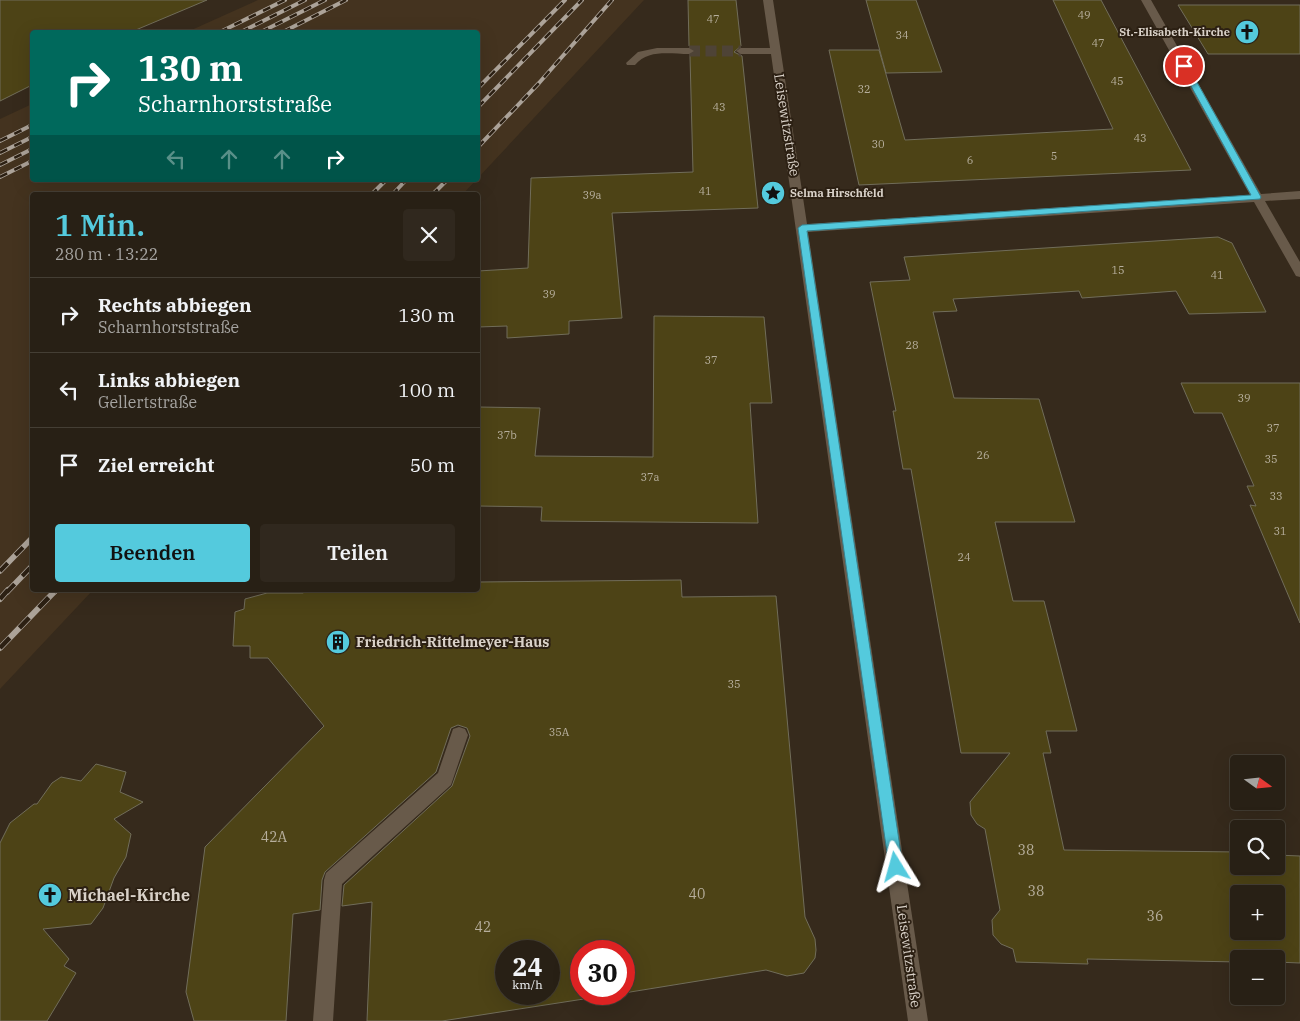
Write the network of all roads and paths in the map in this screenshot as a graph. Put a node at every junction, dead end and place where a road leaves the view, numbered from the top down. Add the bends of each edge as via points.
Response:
1 (768, 0) edge
2 (1146, 0) edge
3 (690, 51) tunnel mouth
4 (741, 51) tunnel mouth
5 (776, 51) junction
6 (631, 63) dead end
7 (1300, 194) edge
8 (1257, 197) junction
9 (802, 228) junction
10 (1300, 273) edge
11 (459, 735) dead end
12 (323, 1021) edge
13 (918, 1021) edge

1 - 5 street, Leisewitzstraße
2 - 8 street
3 - 6 street via 653,52 639,56
4 - 5 street
5 - 9 street, Leisewitzstraße
7 - 8 street
8 - 9 street
8 - 10 street
9 - 13 street, Leisewitzstraße
11 - 12 street via 445,779 333,880

